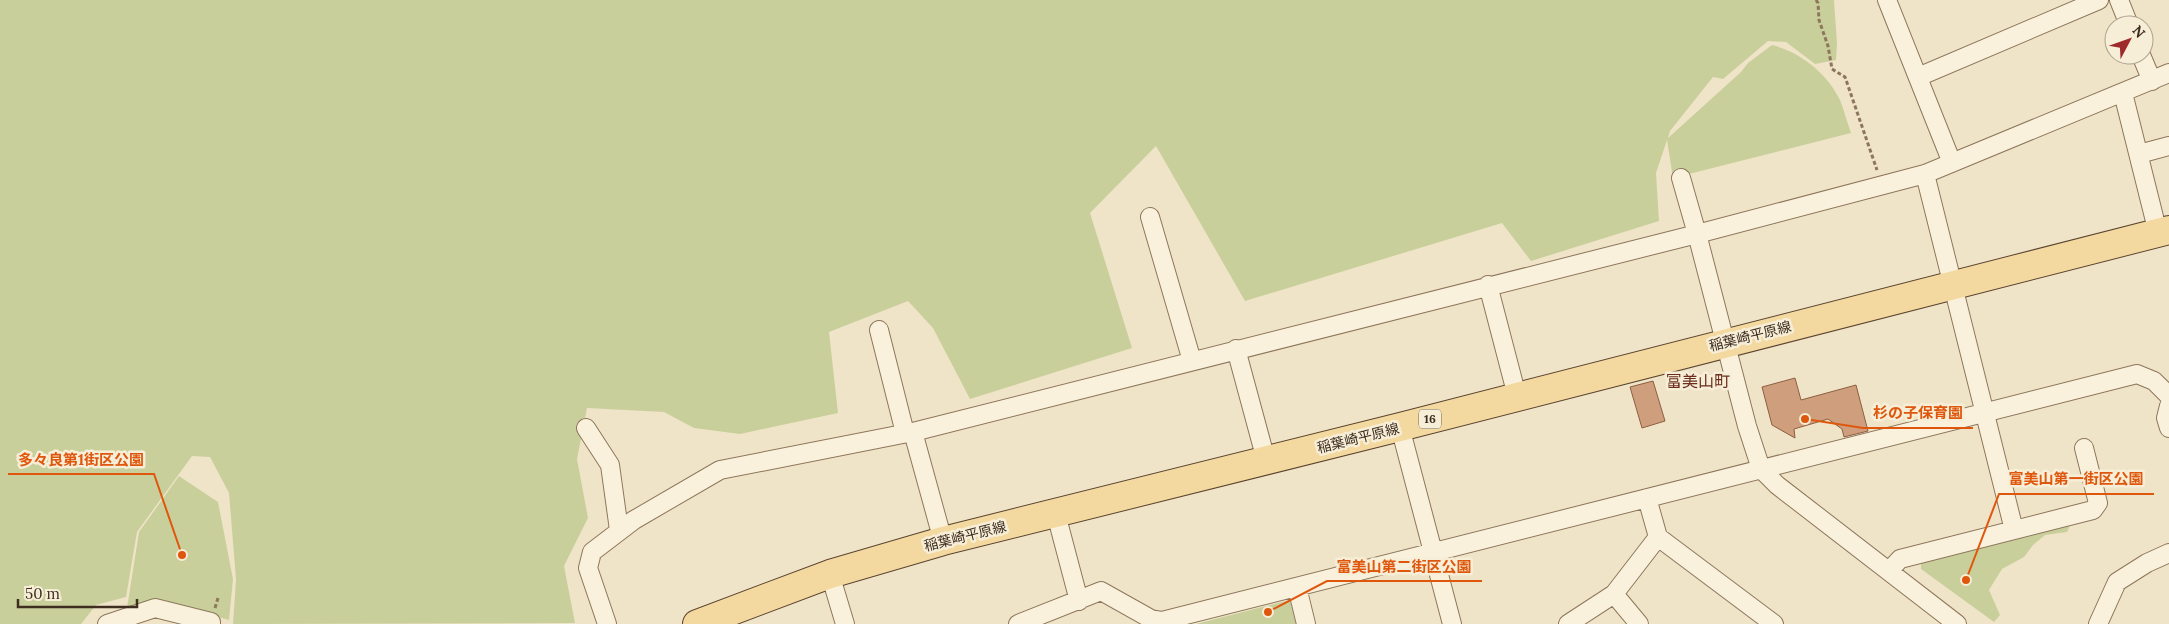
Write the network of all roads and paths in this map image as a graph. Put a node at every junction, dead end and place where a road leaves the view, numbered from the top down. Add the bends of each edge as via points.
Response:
1 (1816, 0) edge
2 (1887, 0) edge
3 (2099, 0) edge
4 (2118, 0) edge
5 (2125, 15) edge
6 (2145, 65) edge
7 (2169, 73) edge
8 (1918, 77) junction
9 (2152, 80) junction
10 (2123, 93) junction
11 (2169, 146) edge
12 (2139, 154) junction
13 (1952, 163) junction
14 (1925, 174) junction
15 (1681, 178) dead end
16 (1882, 185) junction
17 (1150, 217) dead end
18 (2163, 231) edge
19 (1698, 234) junction
20 (1488, 285) junction
21 (1952, 286) junction
22 (879, 330) dead end
23 (1724, 343) junction
24 (1236, 349) junction
25 (1192, 360) junction
26 (1517, 396) junction
27 (2169, 396) edge
28 (2169, 406) edge
29 (1984, 413) junction
30 (1400, 427) junction
31 (586, 428) dead end
32 (2169, 428) edge
33 (909, 432) junction
34 (2084, 448) dead end
35 (1266, 460) junction
36 (1761, 469) junction
37 (1648, 498) junction
38 (1056, 514) junction
39 (619, 530) junction
40 (2014, 530) junction
41 (1658, 537) junction
42 (943, 541) junction
43 (1433, 552) junction
44 (2167, 556) edge
45 (1889, 571) junction
46 (830, 574) junction
47 (1297, 587) junction
48 (1614, 594) junction
49 (218, 598) dead end
50 (1079, 601) junction
51 (213, 616) edge
52 (107, 624) edge
53 (606, 624) edge
54 (697, 624) edge
55 (845, 624) edge
56 (1018, 624) edge
57 (1306, 624) edge
58 (1452, 624) edge
59 (1568, 624) edge
60 (1639, 624) edge
61 (1774, 624) edge
62 (1957, 624) edge
63 (2098, 624) edge

1 - 16 path via 1832,69 1844,78
2 - 8 street
3 - 8 street
4 - 5 street
6 - 9 street
7 - 9 street
8 - 13 street
9 - 10 street
10 - 12 street
10 - 13 street
11 - 12 street
12 - 18 street
13 - 14 street
14 - 16 street
14 - 21 street
15 - 19 street
16 - 19 street
17 - 25 street
18 - 21 main road, 稲葉崎平原線 / 16
19 - 20 street
19 - 23 street
20 - 24 street
20 - 26 street
21 - 23 main road, 稲葉崎平原線 / 16
21 - 29 street
22 - 33 street
23 - 26 main road, 稲葉崎平原線 / 16
23 - 36 street
24 - 25 street
24 - 35 street
25 - 33 street
26 - 30 main road, 稲葉崎平原線 / 16
27 - 29 street via 2154,382 2137,374
28 - 32 street via 2166,418
29 - 36 street
29 - 40 street
30 - 35 main road, 稲葉崎平原線 / 16
30 - 43 street
31 - 39 street via 610,464
33 - 39 street via 720,470
33 - 42 street
34 - 40 street via 2098,503 2093,510
35 - 38 main road, 稲葉崎平原線 / 16
36 - 37 street
36 - 45 street via 1777,485
37 - 41 street
37 - 43 street
38 - 42 main road, 稲葉崎平原線 / 16
38 - 50 street
39 - 53 street via 592,552 588,568
40 - 45 street via 1900,558
41 - 48 street
41 - 61 street
42 - 46 main road, 稲葉崎平原線 / 16
43 - 47 street
43 - 58 street
44 - 63 street via 2147,563 2117,582
45 - 62 street
46 - 54 main road, 稲葉崎平原線 / 16
46 - 55 street
47 - 50 street via 1162,621 1152,619 1101,591
47 - 57 street
48 - 59 street
48 - 60 street
49 - 51 path
50 - 56 street
51 - 52 street via 211,622 155,608

